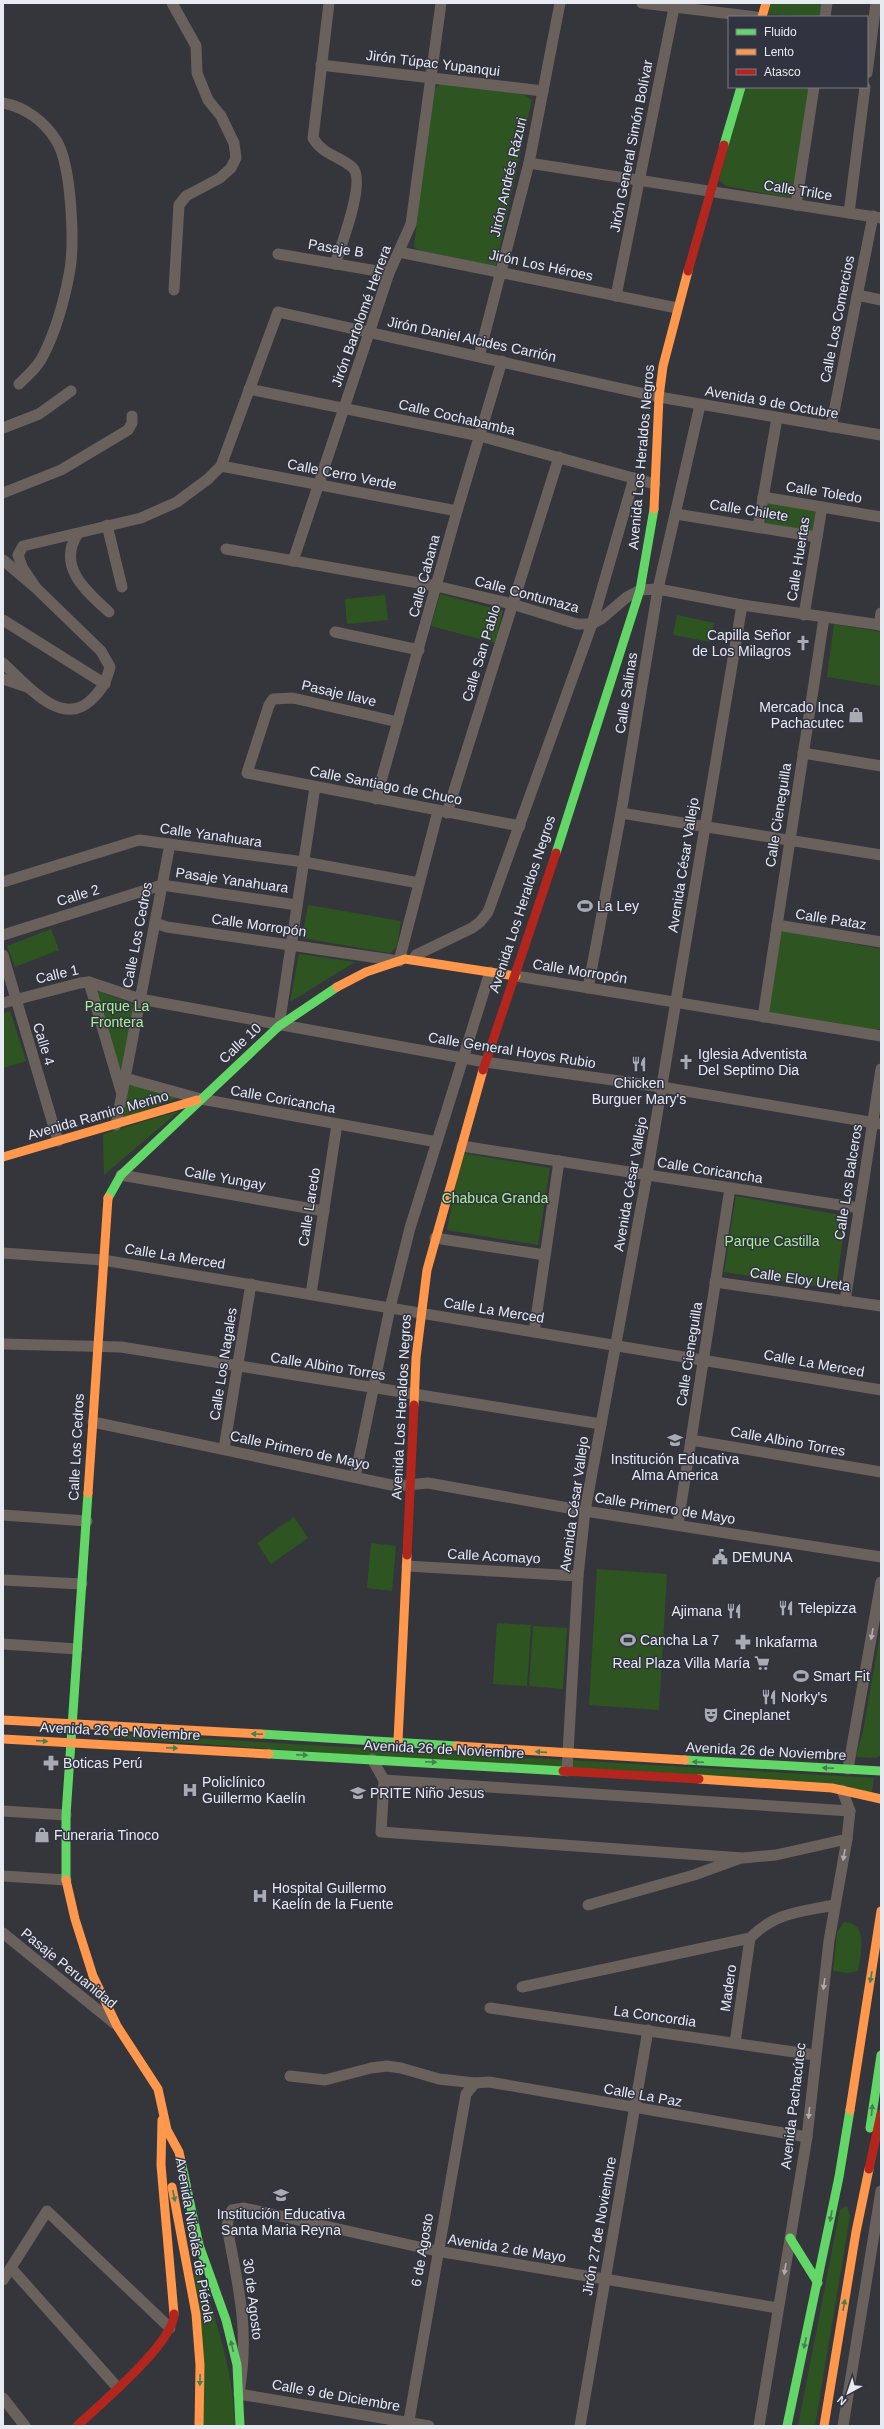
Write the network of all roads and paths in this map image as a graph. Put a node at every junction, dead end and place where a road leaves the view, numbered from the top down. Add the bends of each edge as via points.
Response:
1 (172, 3) edge
2 (329, 3) edge
3 (441, 3) edge
4 (560, 3) edge
5 (642, 3) edge
6 (766, 3) edge
7 (827, 3) edge
8 (876, 3) edge
9 (674, 5) edge
10 (749, 16) edge
11 (762, 16) edge
12 (825, 16) edge
13 (873, 32) edge
14 (321, 65) junction
15 (868, 66) edge
16 (430, 77) junction
17 (741, 88) edge
18 (814, 88) edge
19 (865, 88) edge
20 (543, 91) junction
21 (3, 103) edge
22 (529, 163) junction
23 (639, 180) junction
24 (710, 191) junction
25 (796, 204) junction
26 (849, 213) junction
27 (877, 217) edge
28 (399, 252) junction
29 (278, 254) dead end
30 (335, 264) junction
31 (500, 272) junction
32 (389, 273) junction
33 (174, 290) dead end
34 (857, 295) junction
35 (616, 296) junction
36 (881, 300) edge
37 (677, 308) junction
38 (369, 332) junction
39 (479, 356) junction
40 (502, 361) junction
41 (19, 384) dead end
42 (249, 389) junction
43 (70, 391) dead end
44 (659, 396) junction
45 (700, 404) junction
46 (344, 408) junction
47 (132, 416) dead end
48 (777, 418) junction
49 (831, 427) junction
50 (3, 428) edge
51 (881, 435) edge
52 (480, 436) junction
53 (559, 457) junction
54 (221, 466) junction
55 (634, 478) junction
56 (655, 484) junction
57 (318, 485) junction
58 (3, 493) edge
59 (763, 497) junction
60 (822, 507) junction
61 (457, 511) junction
62 (676, 514) junction
63 (881, 517) edge
64 (107, 525) junction
65 (758, 527) junction
66 (77, 535) junction
67 (817, 537) junction
68 (226, 549) dead end
69 (3, 560) edge
70 (293, 561) junction
71 (436, 586) junction
72 (122, 587) dead end
73 (36, 588) junction
74 (658, 589) junction
75 (640, 590) junction
76 (512, 604) junction
77 (742, 605) junction
78 (109, 612) dead end
79 (881, 613) edge
80 (804, 615) junction
81 (824, 618) junction
82 (3, 620) edge
83 (592, 624) junction
84 (880, 625) edge
85 (335, 632) dead end
86 (419, 650) junction
87 (3, 663) edge
88 (3, 679) edge
89 (105, 684) junction
90 (30, 687) junction
91 (398, 722) junction
92 (803, 753) junction
93 (881, 766) edge
94 (247, 773) joint
95 (315, 787) junction
96 (376, 799) junction
97 (442, 812) junction
98 (621, 813) junction
99 (520, 826) junction
100 (705, 826) junction
101 (790, 840) junction
102 (170, 844) junction
103 (881, 855) edge
104 (304, 862) junction
105 (3, 882) edge
106 (419, 883) junction
107 (162, 885) junction
108 (297, 905) junction
109 (155, 923) junction
110 (777, 925) junction
111 (3, 935) edge
112 (881, 942) edge
113 (291, 944) junction
114 (3, 955) edge
115 (414, 959) junction
116 (399, 961) junction
117 (490, 972) junction
118 (516, 976) junction
119 (89, 982) junction
120 (588, 988) junction
121 (140, 999) junction
122 (15, 1000) junction
123 (676, 1002) junction
124 (3, 1003) edge
125 (763, 1017) junction
126 (279, 1026) junction
127 (881, 1036) edge
128 (464, 1058) junction
129 (485, 1062) junction
130 (881, 1068) edge
131 (125, 1078) junction
132 (662, 1087) junction
133 (122, 1094) junction
134 (201, 1099) junction
135 (877, 1123) edge
136 (337, 1124) junction
137 (116, 1125) junction
138 (58, 1141) junction
139 (437, 1142) junction
140 (462, 1146) junction
141 (3, 1157) edge
142 (559, 1161) junction
143 (121, 1175) junction
144 (647, 1175) junction
145 (730, 1188) junction
146 (859, 1208) junction
147 (324, 1211) junction
148 (435, 1238) junction
149 (3, 1253) edge
150 (545, 1255) junction
151 (103, 1260) junction
152 (715, 1282) junction
153 (251, 1284) junction
154 (311, 1294) junction
155 (845, 1301) junction
156 (881, 1306) edge
157 (390, 1308) junction
158 (421, 1313) junction
159 (534, 1332) junction
160 (3, 1344) edge
161 (97, 1345) junction
162 (616, 1345) junction
163 (703, 1360) junction
164 (238, 1367) junction
165 (373, 1388) junction
166 (881, 1390) edge
167 (414, 1395) junction
168 (93, 1422) junction
169 (601, 1424) junction
170 (691, 1440) junction
171 (224, 1449) junction
172 (881, 1472) edge
173 (355, 1477) junction
174 (411, 1484) junction
175 (585, 1511) junction
176 (3, 1515) edge
177 (87, 1521) junction
178 (678, 1524) junction
179 (881, 1557) edge
180 (407, 1566) junction
181 (578, 1576) junction
182 (3, 1580) edge
183 (881, 1582) edge
184 (82, 1584) junction
185 (3, 1644) edge
186 (77, 1649) junction
187 (3, 1720) edge
188 (72, 1724) junction
189 (3, 1739) edge
190 (398, 1741) junction
191 (71, 1743) junction
192 (568, 1754) junction
193 (372, 1759) junction
194 (848, 1769) junction
195 (567, 1771) junction
196 (881, 1772) edge
197 (384, 1780) junction
198 (842, 1790) junction
199 (881, 1799) edge
200 (3, 1811) edge
201 (850, 1811) junction
202 (66, 1815) junction
203 (847, 1839) junction
204 (743, 1858) junction
205 (3, 1876) edge
206 (66, 1880) junction
207 (588, 1905) dead end
208 (834, 1906) junction
209 (881, 1911) edge
210 (3, 1933) edge
211 (750, 1938) junction
212 (522, 1987) dead end
213 (490, 2008) dead end
214 (117, 2026) junction
215 (648, 2030) junction
216 (735, 2043) junction
217 (815, 2055) junction
218 (881, 2055) edge
219 (290, 2076) dead end
220 (475, 2083) junction
221 (861, 2103) dead end
222 (162, 2109) junction
223 (634, 2109) junction
224 (881, 2114) edge
225 (167, 2130) junction
226 (806, 2137) junction
227 (839, 2178) junction
228 (864, 2190) junction
229 (881, 2191) edge
230 (232, 2210) joint
231 (878, 2231) edge
232 (790, 2238) junction
233 (437, 2251) junction
234 (11, 2268) junction
235 (605, 2279) junction
236 (3, 2280) edge
237 (818, 2283) junction
238 (778, 2308) junction
239 (170, 2328) junction
240 (116, 2387) junction
241 (239, 2394) junction
242 (3, 2398) edge
243 (408, 2424) edge
244 (25, 2426) edge
245 (77, 2426) edge
246 (199, 2426) edge
247 (240, 2426) edge
248 (429, 2426) edge
249 (580, 2426) edge
250 (759, 2426) edge
251 (787, 2426) edge
252 (824, 2426) edge
253 (843, 2426) edge

1 - 33 street via 196,46 197,73 208,100 221,116 234,143 236,158 231,168 220,178 186,196 179,206
2 - 14 street
3 - 16 street, Jirón Bartolomé Herrera
4 - 20 street, Jirón Andrés Rázuri
5 - 9 street
6 - 11 main road
7 - 12 street
8 - 13 street
9 - 10 street
9 - 23 street, Jirón General Simón Bolívar
13 - 15 street
14 - 16 street, Jirón Túpac Yupanqui
14 - 30 street via 314,138 318,146 353,168 358,181 351,216
16 - 20 street, Jirón Túpac Yupanqui
16 - 28 street, Jirón Bartolomé Herrera via 411,224
17 - 24 main road, Avenida Los Heraldos Negros
18 - 25 street
19 - 26 street
20 - 22 street, Jirón Andrés Rázuri
21 - 41 street via 23,109 42,123 57,141 66,171 70,200 69,274 44,355
22 - 23 street, Calle Trilce
22 - 31 street, Jirón Andrés Rázuri
23 - 24 street, Calle Trilce
23 - 35 street, Jirón General Simón Bolívar
24 - 25 street, Calle Trilce
24 - 37 main road, Avenida Los Heraldos Negros
25 - 26 street, Calle Trilce
26 - 27 street, Calle Trilce
27 - 34 street, Calle Los Comercios
28 - 31 street, Jirón Los Héroes
28 - 32 street, Jirón Bartolomé Herrera
29 - 30 street, Pasaje B
30 - 32 street, Pasaje B
31 - 35 street, Jirón Los Héroes
31 - 39 street, Jirón Andrés Rázuri
32 - 38 street, Jirón Bartolomé Herrera
34 - 36 street
34 - 49 street, Calle Los Comercios
35 - 37 street, Jirón Los Héroes
37 - 44 main road, Avenida Los Heraldos Negros
38 - 39 street, Jirón Daniel Alcides Carrión
38 - 42 street, Jirón Daniel Alcides Carrión via 278,312
38 - 46 street, Jirón Bartolomé Herrera
39 - 40 street, Jirón Daniel Alcides Carrión
40 - 44 street, Jirón Daniel Alcides Carrión
40 - 52 street, Calle Cabana
42 - 46 street, Calle Cochabamba
42 - 54 street
43 - 50 street via 39,414
44 - 45 street, Avenida 9 de Octubre
44 - 56 main road, Avenida Los Heraldos Negros
45 - 48 street, Avenida 9 de Octubre
45 - 62 street, Calle Salinas
46 - 52 street, Calle Cochabamba
46 - 57 street, Jirón Bartolomé Herrera
47 - 58 street via 128,430 61,470
48 - 49 street, Avenida 9 de Octubre
48 - 59 street
49 - 51 street, Avenida 9 de Octubre
52 - 53 street, Calle Cochabamba
52 - 61 street, Calle Cabana
53 - 55 street, Calle Cochabamba
53 - 76 street, Calle San Pablo
54 - 57 street, Calle Cerro Verde
54 - 64 street via 177,502 141,518
55 - 56 street, Calle Cochabamba
55 - 83 street, Avenida Los Heraldos Negros
56 - 75 main road, Avenida Los Heraldos Negros via 650,539
57 - 61 street, Calle Cerro Verde
57 - 70 street, Jirón Bartolomé Herrera
59 - 60 street, Calle Toledo
59 - 65 street
60 - 63 street, Calle Toledo
60 - 67 street, Calle Huertas
61 - 71 street, Calle Cabana
62 - 65 street, Calle Chilete
62 - 74 street, Calle Salinas
64 - 66 street
64 - 72 street
65 - 67 street, Calle Chilete
66 - 73 street via 23,546 18,555 22,567
66 - 78 street via 71,545 70,562 86,591
67 - 80 street, Calle Huertas
68 - 70 street, Calle Contumaza
69 - 73 street
70 - 71 street, Calle Contumaza
71 - 76 street, Calle Contumaza
71 - 86 street, Calle Cabana
73 - 89 street via 107,659 110,667
74 - 75 street, Calle Contumaza
74 - 77 street, Calle Contumaza
74 - 98 street, Calle Salinas
75 - 83 street, Calle Contumaza
75 - 118 main road, Avenida Los Heraldos Negros
76 - 83 street, Calle Contumaza via 577,624
76 - 97 street, Calle San Pablo
77 - 80 street, Calle Contumaza
77 - 100 street, Avenida César Vallejo
79 - 84 street
80 - 81 street, Calle Contumaza
81 - 84 street, Calle Contumaza
81 - 92 street, Calle Cieneguilla
82 - 89 street
83 - 99 street, Avenida Los Heraldos Negros
85 - 86 street
86 - 91 street, Calle Cabana
87 - 90 street
88 - 90 street
89 - 90 street via 87,704 76,709 62,709 51,704
91 - 94 street, Pasaje Ilave via 293,698 273,699
91 - 96 street, Calle Cabana
92 - 93 street
92 - 101 street, Calle Cieneguilla
94 - 95 street, Calle Santiago de Chuco
95 - 96 street, Calle Santiago de Chuco
95 - 104 street
96 - 97 street, Calle Santiago de Chuco
97 - 99 street, Calle Santiago de Chuco
97 - 106 street, Calle San Pablo
98 - 100 street
98 - 120 street, Calle Salinas
99 - 115 street, Avenida Los Heraldos Negros via 488,912 480,922 416,955
100 - 101 street
100 - 123 street, Avenida César Vallejo
101 - 103 street
101 - 110 street, Calle Cieneguilla
102 - 104 street, Calle Yanahuara
102 - 105 street, Calle Yanahuara via 139,840
102 - 107 street, Calle Los Cedros
104 - 106 street, Calle Yanahuara
104 - 108 street
106 - 116 street, Calle San Pablo
107 - 108 street, Pasaje Yanahuara
107 - 109 street, Calle Los Cedros
107 - 111 street, Calle 2
108 - 113 street
109 - 113 street, Calle Morropón via 167,927
109 - 121 street, Calle Los Cedros
110 - 112 street, Calle Pataz
110 - 125 street, Calle Cieneguilla
113 - 116 street, Calle Morropón
113 - 126 street
114 - 122 street, Calle 4
115 - 116 main road, Calle Morropón
115 - 117 main road, Calle Morropón
116 - 126 main road, Calle 10 via 366,972 325,994
117 - 118 main road, Calle Morropón
117 - 128 street, Avenida Los Heraldos Negros
118 - 120 street, Calle Morropón
118 - 129 main road, Avenida Los Heraldos Negros
119 - 121 street, Calle 1
119 - 122 street, Calle 1
119 - 133 street
120 - 123 street, Calle Morropón
121 - 126 street, Calle General Hoyos Rubio
121 - 131 street, Calle Los Cedros
122 - 124 street, Calle 1
122 - 138 street, Calle 4
123 - 125 street, Calle Morropón
123 - 132 street, Avenida César Vallejo
125 - 127 street, Calle Morropón
126 - 128 street, Calle General Hoyos Rubio
126 - 134 main road, Calle 10
128 - 129 street, Calle General Hoyos Rubio
128 - 139 street, Avenida Los Heraldos Negros
129 - 132 street, Calle General Hoyos Rubio
129 - 140 main road, Avenida Los Heraldos Negros
130 - 135 street, Calle Los Balceros
131 - 133 street, Calle Los Cedros
131 - 134 street, Calle Coricancha
132 - 135 street, Calle General Hoyos Rubio
132 - 144 street, Avenida César Vallejo
133 - 137 street, Calle Los Cedros
134 - 136 street, Calle Coricancha
134 - 137 main road, Avenida Ramiro Merino
134 - 143 main road, Calle 10
135 - 146 street, Calle Los Balceros
136 - 139 street, Calle Coricancha
136 - 147 street, Calle Laredo
137 - 138 main road, Avenida Ramiro Merino
138 - 141 main road, Avenida Ramiro Merino
139 - 157 street, Avenida Los Heraldos Negros via 410,1228
140 - 142 street, Calle Coricancha
140 - 148 main road, Avenida Los Heraldos Negros
142 - 144 street, Calle Coricancha
142 - 150 street
143 - 147 street, Calle Yungay
143 - 151 main road, Calle Los Cedros via 110,1192 108,1201
144 - 145 street, Calle Coricancha
144 - 162 street, Avenida César Vallejo
145 - 146 street, Calle Coricancha
145 - 152 street, Calle Cieneguilla
146 - 155 street, Calle Los Balceros
147 - 154 street, Calle Laredo
148 - 150 street
148 - 158 main road, Avenida Los Heraldos Negros
149 - 151 street, Calle La Merced
150 - 159 street
151 - 153 street, Calle La Merced
151 - 161 main road, Calle Los Cedros
152 - 155 street, Calle Eloy Ureta
152 - 163 street, Calle Cieneguilla
153 - 154 street, Calle La Merced
153 - 164 street, Calle Los Nagales
154 - 157 street, Calle La Merced
155 - 156 street, Calle Eloy Ureta
157 - 158 street, Calle La Merced
157 - 165 street, Avenida Los Heraldos Negros
158 - 159 street, Calle La Merced
158 - 167 main road, Avenida Los Heraldos Negros
159 - 162 street, Calle La Merced
160 - 161 street, Calle Albino Torres
161 - 164 street, Calle Albino Torres via 155,1351
161 - 168 main road, Calle Los Cedros
162 - 163 street, Calle La Merced
162 - 169 street, Avenida César Vallejo
163 - 166 street, Calle La Merced
163 - 170 street, Calle Cieneguilla
164 - 165 street, Calle Albino Torres
164 - 171 street, Calle Los Nagales
165 - 167 street, Calle Albino Torres
165 - 173 street, Avenida Los Heraldos Negros
167 - 169 street, Calle Albino Torres
167 - 174 main road, Avenida Los Heraldos Negros
168 - 171 street, Calle Primero de Mayo
168 - 177 main road, Calle Los Cedros
169 - 175 street, Avenida César Vallejo
170 - 172 street, Calle Albino Torres
170 - 178 street, Calle Cieneguilla
171 - 173 street, Calle Primero de Mayo
173 - 174 street, Calle Primero de Mayo via 396,1486
174 - 175 street, Calle Primero de Mayo via 428,1483
174 - 180 main road, Avenida Los Heraldos Negros
175 - 178 street, Calle Primero de Mayo
175 - 181 street, Avenida César Vallejo
176 - 177 street
177 - 184 main road, Calle Los Cedros
178 - 179 street, Calle Primero de Mayo
180 - 181 street, Calle Acomayo
180 - 190 main road, Avenida Los Heraldos Negros
181 - 192 street, Avenida César Vallejo
182 - 184 street
183 -> 194 street
184 - 186 main road, Calle Los Cedros
185 - 186 street
186 - 188 main road, Calle Los Cedros
187 - 188 main road, Avenida 26 de Noviembre
190 -> 188 main road, Avenida 26 de Noviembre
188 - 191 main road, Avenida Nicolás de Piérola
189 -> 191 main road, Avenida 26 de Noviembre
192 -> 190 main road, Avenida 26 de Noviembre
191 -> 193 main road, Avenida 26 de Noviembre
191 - 202 main road, Avenida Nicolás de Piérola
194 -> 192 main road, Avenida 26 de Noviembre
192 - 195 street, Avenida César Vallejo
193 -> 195 main road, Avenida 26 de Noviembre
193 - 197 street
194 - 196 main road, Avenida 26 de Noviembre
195 - 198 main road, Avenida 26 de Noviembre via 801,1785
197 - 201 street
197 - 204 street via 381,1832
198 - 199 main road, Avenida 26 de Noviembre
198 - 201 street, Avenida Pachacútec
200 - 202 street
201 - 203 street, Avenida Pachacútec
202 - 206 main road, Avenida Nicolás de Piérola
203 - 204 street via 776,1855
203 -> 208 street, Avenida Pachacútec
204 - 207 street via 694,1875
205 - 206 street
206 - 214 main road, Avenida Nicolás de Piérola via 93,1976
208 - 211 street via 781,1916 759,1929
208 -> 217 street, Avenida Pachacútec
209 -> 227 main road
210 - 214 street, Pasaje Peruanidad
211 - 212 street
211 - 216 street, Madero
213 - 215 street, La Concordia
214 - 222 main road, Avenida Nicolás de Piérola via 158,2089
215 - 216 street, La Concordia
215 - 223 street, Jirón 27 de Noviembre
216 - 217 street, La Concordia
217 -> 226 street, Avenida Pachacútec
228 -> 218 main road
219 - 220 street, Calle La Paz via 325,2080 387,2066 439,2079
220 - 223 street, Calle La Paz via 489,2082
220 - 233 street, 6 de Agosto via 466,2094
221 - 227 main road
222 - 225 main road, Avenida Nicolás de Piérola
222 - 239 main road via 161,2165 174,2304 174,2317
223 - 226 street, Calle La Paz
223 - 235 street, Jirón 27 de Noviembre
224 - 228 main road
241 -> 225 main road, Avenida Nicolás de Piérola via 237,2365 226,2320 199,2246 179,2152
225 -> 246 main road, Avenida Nicolás de Piérola via 165,2156 184,2243 200,2355
226 - 232 street, Avenida Pachacútec
227 -> 237 main road
252 -> 228 main road
229 - 231 street
230 - 233 street, Avenida 2 de Mayo via 244,2208
230 - 241 street, 30 de Agosto via 228,2214 228,2229 245,2336
231 - 253 street
232 - 237 main road
232 -> 238 street, Avenida Pachacútec
233 - 235 street, Avenida 2 de Mayo
233 - 243 street, 6 de Agosto
234 - 236 street
234 - 239 street via 47,2211
234 - 240 street
235 - 238 street, Avenida 2 de Mayo
235 - 249 street, Jirón 27 de Noviembre
237 -> 251 main road
238 - 250 street, Avenida Pachacútec
239 - 240 main road via 159,2345
240 - 245 main road
241 - 243 street, Calle 9 de Diciembre
241 - 247 main road, Avenida Nicolás de Piérola
242 - 244 street
243 - 248 street, Calle 9 de Diciembre

